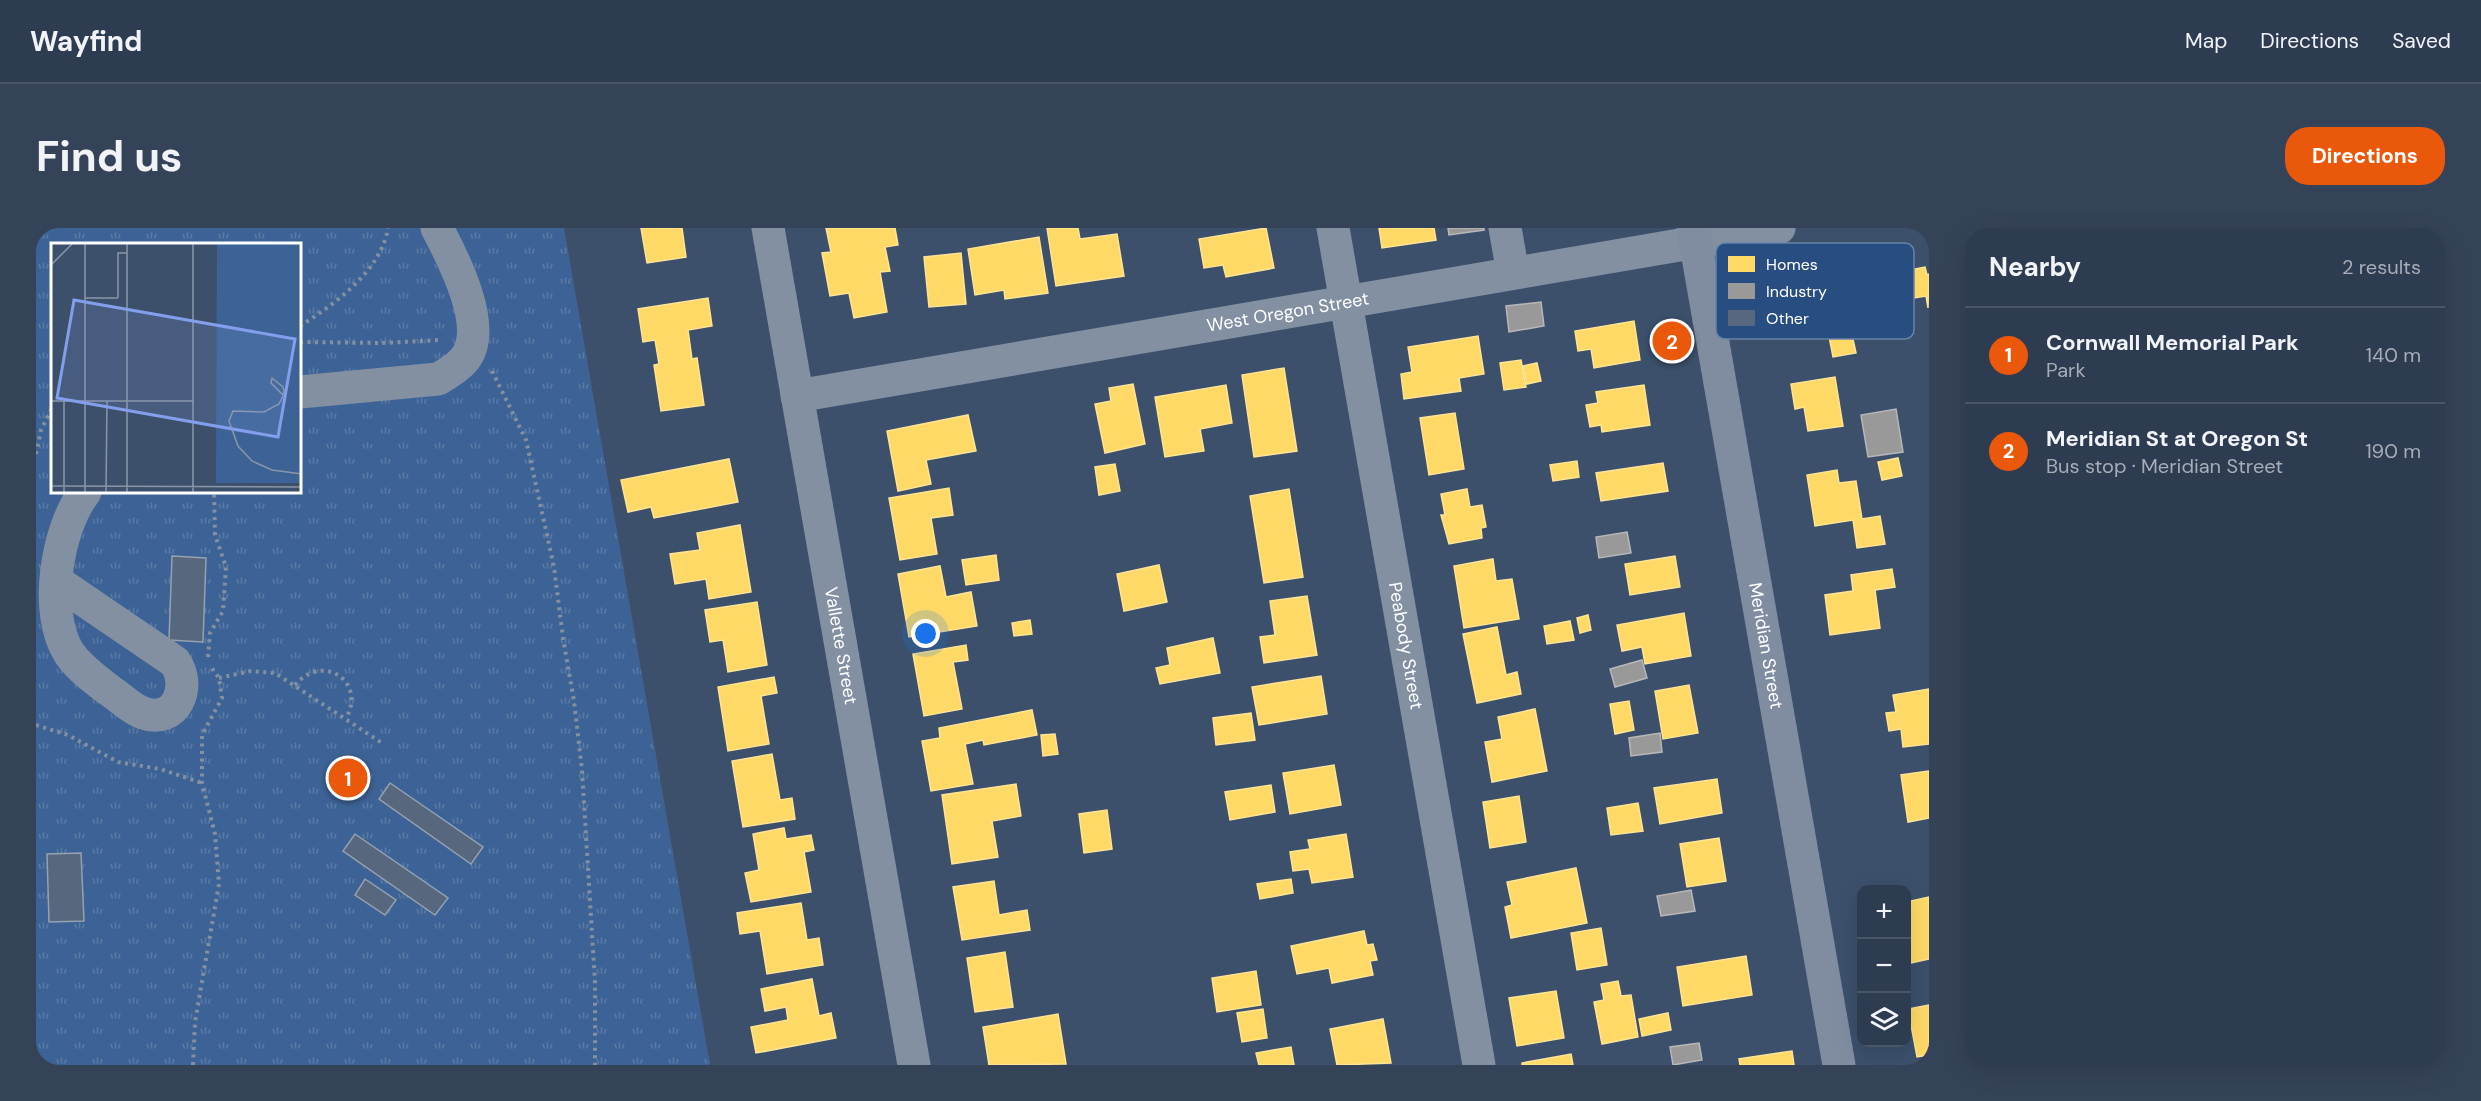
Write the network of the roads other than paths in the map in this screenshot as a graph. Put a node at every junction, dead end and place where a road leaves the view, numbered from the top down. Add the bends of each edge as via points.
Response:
1 (437, 228) edge
2 (768, 228) edge
3 (1333, 228) edge
4 (1505, 228) edge
5 (1779, 228) edge
6 (1694, 235) edge
7 (1513, 273) junction
8 (1346, 302) junction
9 (302, 392) edge
10 (797, 396) junction
11 (84, 494) edge
12 (56, 581) dead end
13 (914, 1065) edge
14 (1479, 1065) edge
15 (1839, 1065) edge

1 - 9 street via 463,284 474,334 465,359 438,379
2 - 10 street, Vallette Street
3 - 8 street, Peabody Street
4 - 7 street
5 - 6 street, West Oregon Street
6 - 7 street, West Oregon Street
6 - 15 main road, Meridian Street
7 - 8 street, West Oregon Street
8 - 10 street, West Oregon Street
8 - 14 street, Peabody Street
10 - 13 street, Vallette Street
11 - 12 street via 61,543

